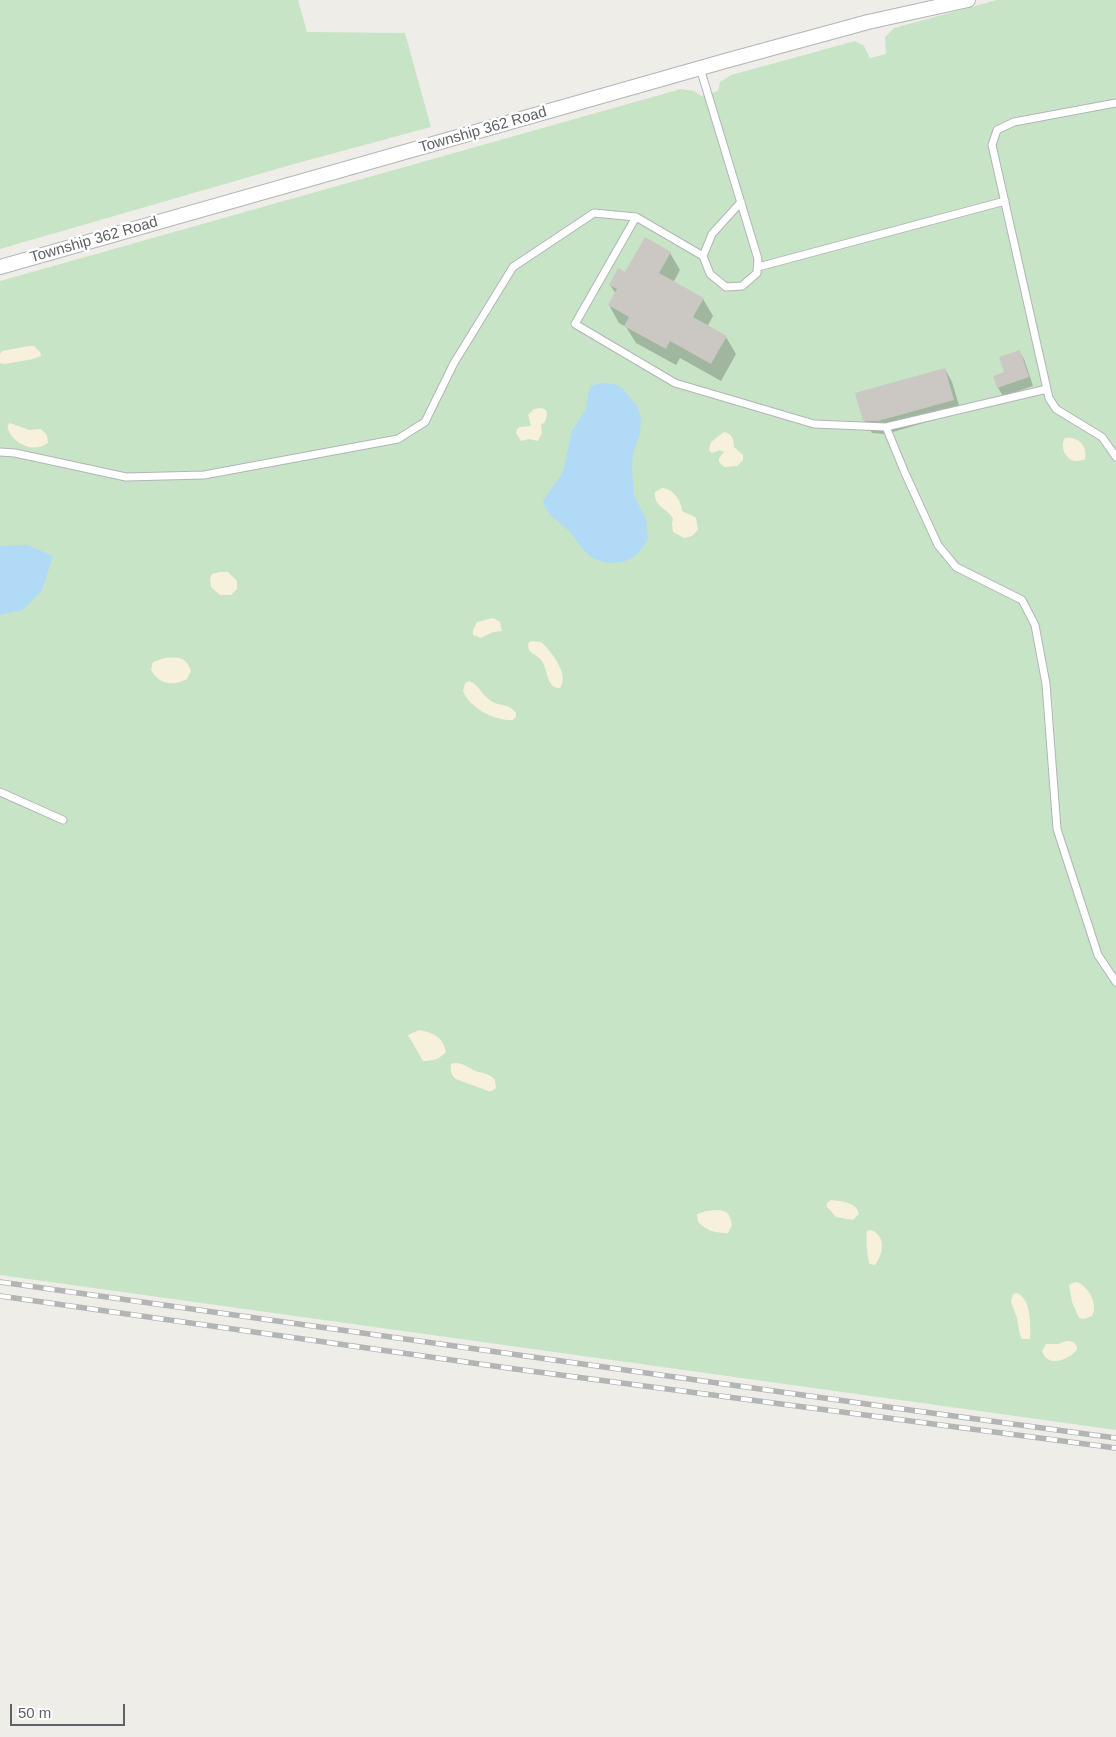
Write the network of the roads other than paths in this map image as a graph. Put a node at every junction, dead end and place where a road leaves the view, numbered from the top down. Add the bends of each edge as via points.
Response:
1 (968, 0) edge
2 (700, 68) junction
3 (1116, 103) edge
4 (1005, 201) junction
5 (741, 202) junction
6 (636, 217) junction
7 (703, 256) junction
8 (0, 267) edge
9 (758, 267) junction
10 (1046, 388) junction
11 (886, 427) junction
12 (0, 452) edge
13 (1116, 457) edge
14 (0, 792) edge
15 (63, 820) dead end
16 (1116, 982) edge

1 - 2 street, Township 362 Road via 868,22
2 - 5 lane
2 - 8 street, Township 362 Road
3 - 4 lane via 1014,122 997,130 992,145
4 - 9 lane
4 - 10 lane
5 - 7 lane via 712,234
5 - 9 lane
6 - 7 lane
6 - 11 lane via 575,324 675,383 814,424
6 - 12 lane via 594,213 513,267 454,363 425,422 398,439 204,475 126,477
7 - 9 lane via 710,274 726,287 742,286 757,273
10 - 11 lane
10 - 13 lane via 1056,408 1102,436
11 - 16 lane via 938,545 956,568 1022,600 1035,624 1046,684 1057,829 1098,955
14 - 15 lane

